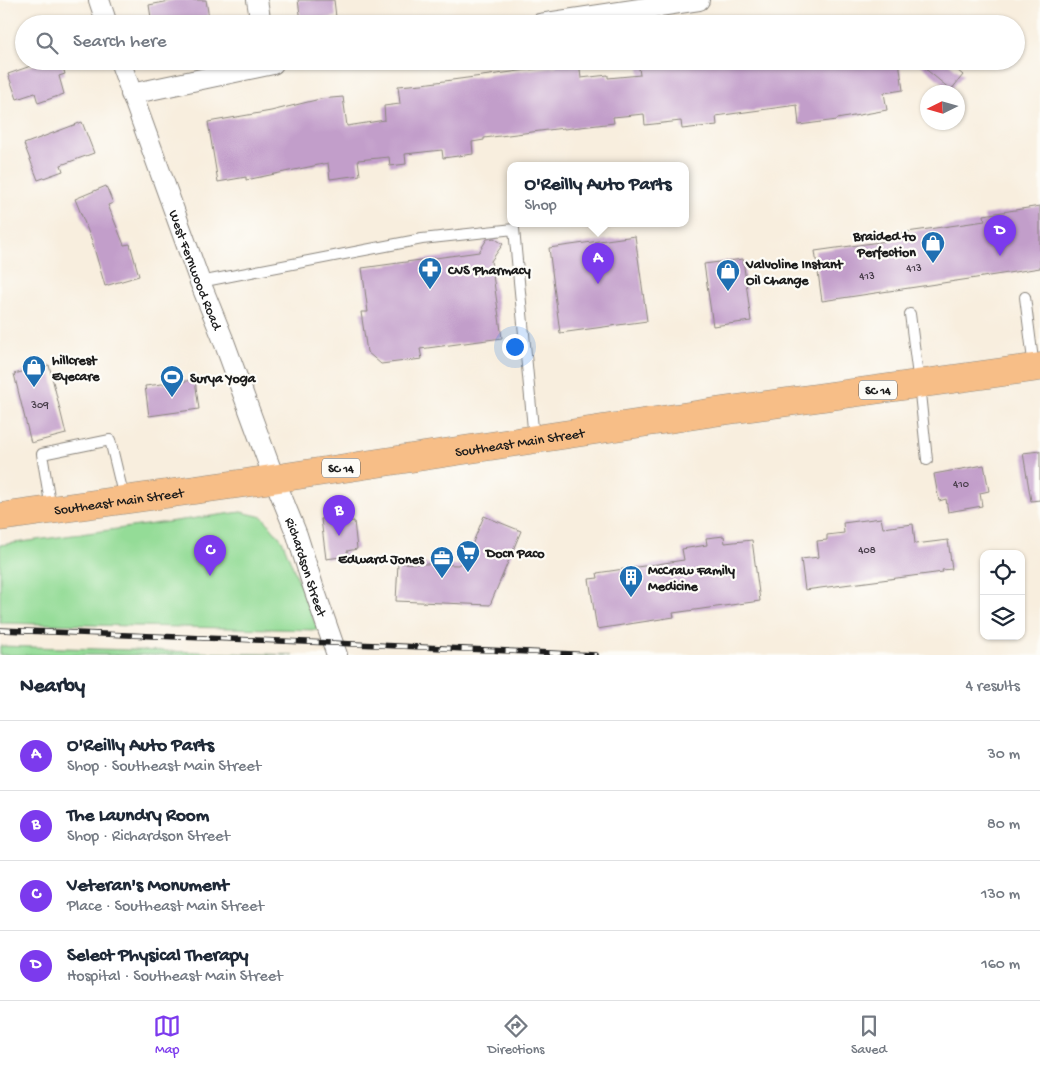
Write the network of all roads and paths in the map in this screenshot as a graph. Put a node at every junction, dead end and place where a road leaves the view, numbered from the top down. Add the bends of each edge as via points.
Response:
1 (99, 0) edge
2 (256, 0) edge
3 (699, 0) edge
4 (104, 15) edge
5 (259, 15) edge
6 (600, 15) edge
7 (123, 70) edge
8 (241, 70) edge
9 (131, 94) junction
10 (200, 282) junction
11 (1026, 297) dead end
12 (910, 314) dead end
13 (1037, 367) edge
14 (919, 384) junction
15 (534, 440) junction
16 (927, 460) dead end
17 (274, 478) junction
18 (124, 499) junction
19 (51, 509) junction
20 (0, 517) edge
21 (337, 655) edge

1 - 4 street
2 - 5 street
3 - 6 street
7 - 9 street, West Fernwood Road
8 - 9 street
9 - 10 street, West Fernwood Road
10 - 15 lane via 422,239 514,229
10 - 17 street, West Fernwood Road
11 - 13 lane
12 - 14 lane
13 - 14 main road, Southeast Main Street / SC 14
14 - 15 main road, Southeast Main Street / SC 14
14 - 16 lane
15 - 17 main road, Southeast Main Street / SC 14
17 - 18 main road, Southeast Main Street / SC 14
17 - 21 street, Richardson Street
18 - 19 main road, Southeast Main Street / SC 14
18 - 19 lane via 110,440 42,454
19 - 20 main road, Southeast Main Street / SC 14

